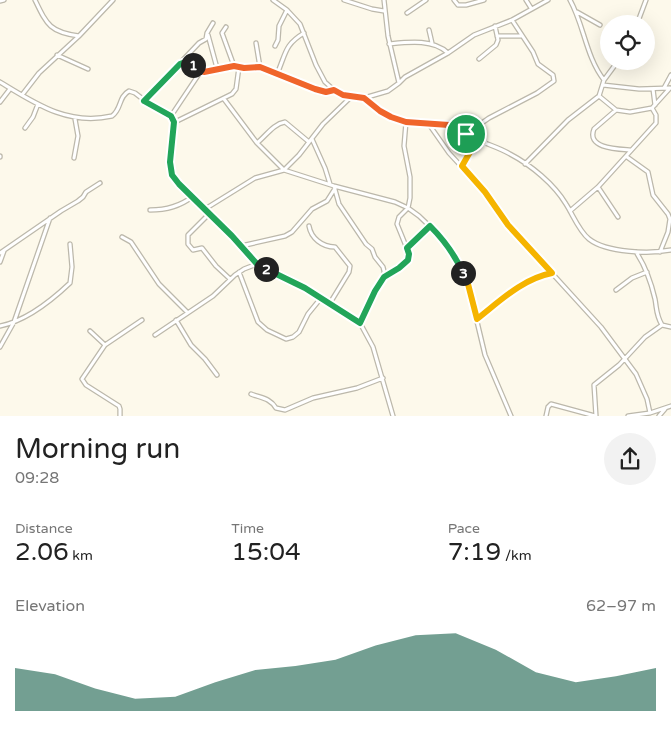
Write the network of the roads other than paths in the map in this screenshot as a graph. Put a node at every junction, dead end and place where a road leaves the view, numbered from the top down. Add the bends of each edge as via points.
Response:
1 (4, 0) edge
2 (35, 0) edge
3 (113, 0) edge
4 (273, 0) edge
5 (344, 0) edge
6 (384, 0) edge
7 (426, 0) edge
8 (454, 0) edge
9 (484, 0) edge
10 (526, 0) edge
11 (546, 0) edge
12 (570, 0) edge
13 (646, 0) edge
14 (0, 1) edge
15 (531, 8) junction
16 (288, 10) junction
17 (384, 11) junction
18 (576, 12) junction
19 (407, 13) dead end
20 (640, 15) edge
21 (512, 20) junction
22 (213, 23) dead end
23 (600, 25) dead end
24 (495, 26) junction
25 (226, 27) dead end
26 (429, 30) dead end
27 (304, 32) junction
28 (207, 33) junction
29 (79, 36) junction
30 (497, 36) junction
31 (523, 36) junction
32 (432, 43) junction
33 (256, 44) dead end
34 (389, 44) junction
35 (275, 46) dead end
36 (448, 53) junction
37 (57, 55) junction
38 (479, 59) dead end
39 (180, 64) junction
40 (234, 66) junction
41 (239, 67) junction
42 (260, 67) junction
43 (88, 68) dead end
44 (217, 68) junction
45 (609, 70) edge
46 (201, 71) junction
47 (277, 74) junction
48 (671, 75) edge
49 (604, 80) junction
50 (0, 82) edge
51 (400, 83) junction
52 (603, 84) junction
53 (671, 88) edge
54 (10, 89) junction
55 (653, 89) junction
56 (664, 89) junction
57 (334, 90) junction
58 (22, 95) junction
59 (352, 96) junction
60 (599, 96) junction
61 (364, 98) junction
62 (224, 99) junction
63 (144, 101) junction
64 (0, 102) edge
65 (38, 104) junction
66 (653, 107) junction
67 (616, 110) junction
68 (171, 116) junction
69 (75, 118) junction
70 (174, 122) junction
71 (406, 122) junction
72 (428, 123) junction
73 (25, 128) dead end
74 (466, 134) junction
75 (310, 140) junction
76 (482, 142) junction
77 (257, 143) junction
78 (631, 150) junction
79 (626, 157) junction
80 (74, 158) dead end
81 (525, 164) junction
82 (462, 166) junction
83 (284, 170) junction
84 (100, 184) dead end
85 (330, 184) junction
86 (598, 186) junction
87 (334, 188) junction
88 (192, 197) junction
89 (408, 208) junction
90 (205, 209) junction
91 (150, 210) dead end
92 (570, 211) junction
93 (210, 214) junction
94 (618, 217) dead end
95 (50, 218) junction
96 (309, 226) dead end
97 (430, 226) junction
98 (122, 237) dead end
99 (70, 244) dead end
100 (241, 246) junction
101 (407, 248) junction
102 (671, 250) edge
103 (5, 251) junction
104 (636, 252) junction
105 (660, 252) junction
106 (0, 253) edge
107 (0, 262) edge
108 (257, 264) junction
109 (239, 272) junction
110 (647, 272) junction
111 (552, 273) junction
112 (384, 277) junction
113 (230, 279) junction
114 (616, 290) dead end
115 (322, 298) junction
116 (330, 304) junction
117 (187, 312) junction
118 (477, 319) junction
119 (142, 320) dead end
120 (176, 320) junction
121 (14, 322) junction
122 (360, 323) junction
123 (662, 325) junction
124 (0, 326) edge
125 (671, 327) edge
126 (90, 331) dead end
127 (155, 335) dead end
128 (105, 345) junction
129 (0, 347) edge
130 (625, 358) junction
131 (216, 375) dead end
132 (383, 378) junction
133 (251, 394) dead end
134 (671, 406) edge
135 (665, 409) junction
136 (650, 413) junction
137 (120, 416) edge
138 (393, 416) edge
139 (511, 416) edge
140 (546, 416) edge
141 (596, 416) edge
142 (628, 416) edge
143 (659, 416) edge

1 - 14 street
2 - 29 street via 50,26 59,32
3 - 29 street
4 - 16 street
5 - 17 street
6 - 17 street
7 - 19 street
8 - 9 street via 462,6
10 - 15 street
11 - 15 street
12 - 18 street
13 - 20 street
15 - 21 street
16 - 27 street
16 - 35 street via 279,26
17 - 34 street
18 - 23 street
18 - 49 street via 590,54
21 - 24 street
21 - 31 street
22 - 28 street
24 - 30 street
24 - 36 street via 474,35
25 - 40 street via 222,33
26 - 32 street
27 - 47 street via 287,46
27 - 57 street via 325,82
28 - 39 street via 206,39
28 - 44 street
29 - 37 street
30 - 31 street
30 - 38 street via 494,48
31 - 74 street via 538,64 553,75 554,81
32 - 34 street
32 - 36 street
33 - 42 street
34 - 51 street
36 - 51 street via 405,76
37 - 43 street
37 - 58 street
39 - 46 street via 188,61
39 - 63 street
40 - 41 street
40 - 44 street
41 - 42 street
41 - 62 street via 236,88
42 - 47 street
44 - 46 street
45 - 49 street
46 - 68 street
47 - 57 street via 323,92
48 - 56 street
49 - 52 street
50 - 54 street
51 - 61 street via 382,94
52 - 55 street
52 - 60 street
53 - 56 street
53 - 66 street
54 - 58 street
54 - 64 street
55 - 56 street
55 - 66 street
57 - 59 street
58 - 65 street
59 - 61 street
59 - 75 street
60 - 67 street
60 - 81 street via 568,120
61 - 71 street via 380,111
62 - 70 street
62 - 77 street
63 - 68 street
63 - 69 street via 129,92 123,95 112,116
65 - 69 street via 60,115
65 - 73 street
66 - 67 street via 630,112
66 - 78 street via 656,122
67 - 78 street via 594,129 594,138 607,148
68 - 70 street
69 - 80 street via 78,136
70 - 88 street via 170,168 172,175
71 - 72 street
71 - 89 street via 404,146 411,188
72 - 74 street via 449,125
72 - 82 street
74 - 76 street
75 - 77 street via 283,122 274,126
75 - 83 street
75 - 85 street
76 - 81 street via 509,153
76 - 82 street via 470,152
77 - 83 street
78 - 79 street
79 - 86 street
79 - 105 street via 648,172 653,195 670,219
81 - 92 street via 551,186
82 - 111 street via 508,225
83 - 85 street
83 - 90 street via 255,178
84 - 95 street
85 - 87 street
86 - 92 street
86 - 94 street
87 - 89 street
87 - 100 street via 327,202 312,209 292,232
87 - 112 street via 339,204 383,267
88 - 90 street
88 - 91 street via 177,206
89 - 97 street
89 - 101 street via 397,221
90 - 93 street
92 - 104 street via 590,240
93 - 100 street
93 - 113 street via 188,235 188,244 193,250 202,248
95 - 103 street
95 - 121 street
96 - 116 street via 320,243 334,247 350,266
97 - 101 street
97 - 118 street via 453,252 468,284
98 - 117 street via 131,242 159,284
99 - 121 street via 70,283
100 - 108 street
101 - 112 street via 409,257 405,264
102 - 105 street
103 - 106 street
103 - 107 street
104 - 105 street
104 - 110 street
108 - 109 street
108 - 115 street
109 - 113 street
109 - 115 street via 258,322 286,339 299,332 308,314
110 - 114 street
110 - 123 street via 656,314
111 - 118 street via 521,285
111 - 130 street
112 - 122 street
113 - 117 street via 213,296
115 - 116 street
116 - 122 street
117 - 120 street
118 - 139 street via 486,355
119 - 128 street
120 - 127 street
120 - 131 street via 191,346
121 - 124 street
121 - 129 street
122 - 132 street via 374,347
123 - 125 street
123 - 130 street
126 - 128 street
128 - 137 street via 82,381 119,406
130 - 136 street via 641,384
130 - 141 street via 594,386
132 - 133 street via 313,398 285,410 276,408 269,399
132 - 138 street
134 - 135 street
135 - 136 street
135 - 143 street
136 - 142 street
140 - 141 street via 551,404

